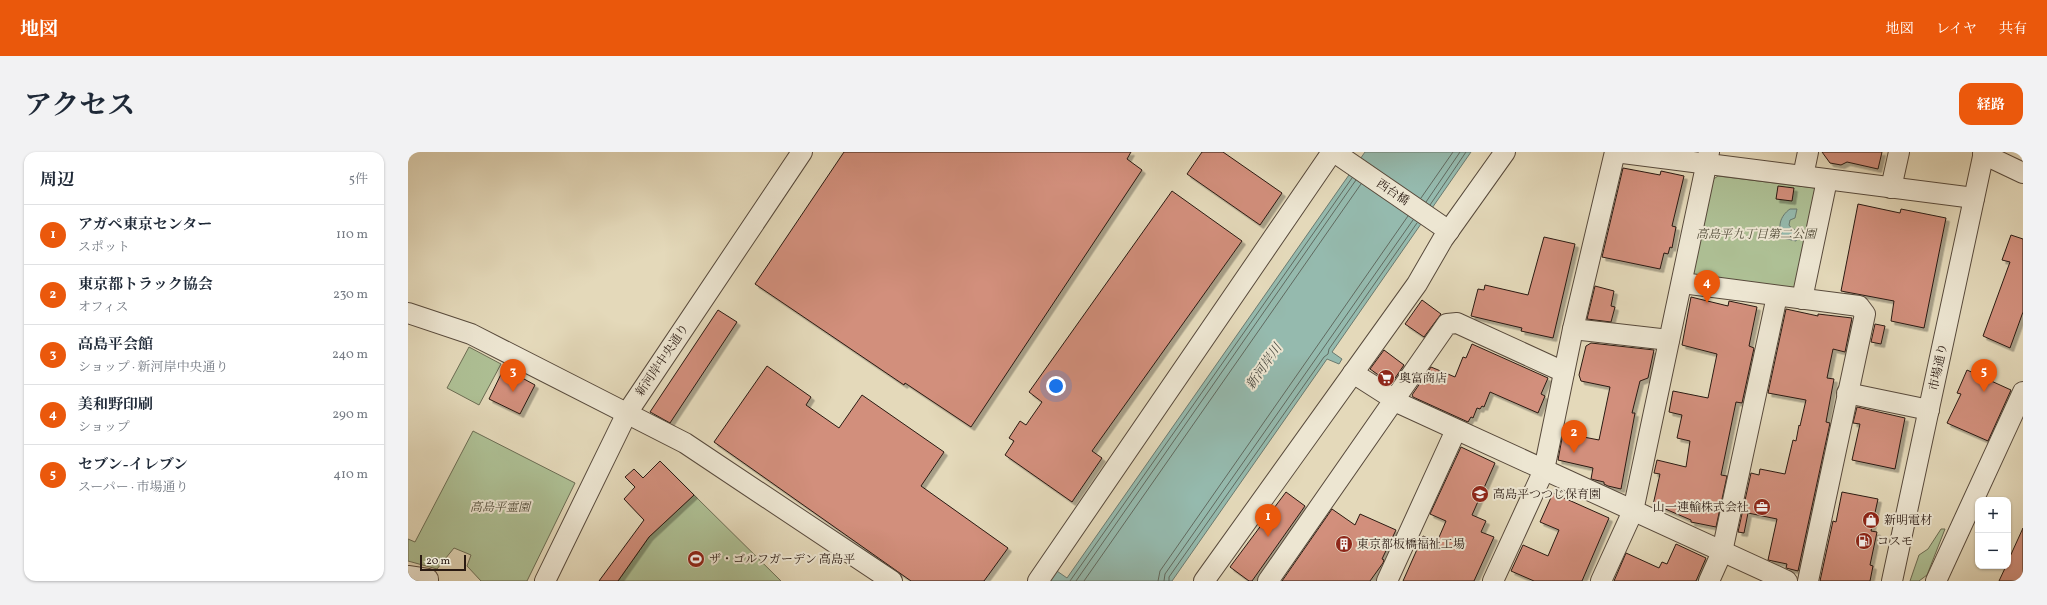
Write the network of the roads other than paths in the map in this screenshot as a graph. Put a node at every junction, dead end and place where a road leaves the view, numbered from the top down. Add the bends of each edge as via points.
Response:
1 (802, 152) edge
2 (1504, 152) edge
3 (1615, 152) edge
4 (1808, 152) edge
5 (1899, 152) edge
6 (1334, 153) edge
7 (1984, 153) edge
8 (1708, 158) edge
9 (2023, 173) edge
10 (1803, 176) junction
11 (1827, 180) junction
12 (1891, 188) junction
13 (1974, 198) junction
14 (1449, 231) junction
15 (1682, 284) junction
16 (1777, 296) junction
17 (1802, 299) junction
18 (408, 313) edge
19 (1573, 329) junction
20 (1669, 340) junction
21 (1564, 372) junction
22 (1353, 373) junction
23 (2023, 392) edge
24 (1847, 393) junction
25 (1393, 400) junction
26 (1929, 410) junction
27 (627, 413) junction
28 (2023, 424) edge
29 (1456, 430) junction
30 (1544, 470) junction
31 (1988, 497) edge
32 (1633, 511) junction
33 (1975, 527) edge
34 (1722, 552) junction
35 (408, 576) edge
36 (1212, 578) edge
37 (428, 581) edge
38 (545, 581) edge
39 (892, 581) edge
40 (1038, 581) edge
41 (1268, 581) edge
42 (1387, 581) edge
43 (1493, 581) edge
44 (1601, 581) edge
45 (1709, 581) edge
46 (1787, 581) edge
47 (1808, 581) edge
48 (1892, 581) edge
49 (1936, 581) edge
50 (1950, 581) edge

1 - 27 street, 新河岸中央通り
2 - 14 street
3 - 8 street
3 - 19 street
4 - 10 street
5 - 12 street
6 - 14 street, 西台橋
6 - 40 street
7 - 9 street
7 - 13 street, 市場通り
8 - 10 street
8 - 15 street
10 - 11 street
11 - 12 street
11 - 17 street
12 - 13 street
13 - 26 street, 市場通り
14 - 22 street via 1417,284
15 - 16 street
15 - 20 street
16 - 17 street
16 - 34 street
17 - 24 street via 1858,306 1865,314
18 - 27 street via 470,334
19 - 20 street
19 - 21 street
20 - 32 street
21 - 25 street via 1457,323 1447,324
21 - 30 street
22 - 25 street
22 - 36 street
23 - 49 street
24 - 26 street
24 - 47 street
25 - 29 street
25 - 41 street
26 - 48 street, 市場通り
27 - 38 street, 新河岸中央通り
27 - 39 street via 685,443
28 - 31 street
29 - 30 street
29 - 42 street
30 - 32 street
30 - 43 street
32 - 34 street
32 - 44 street
33 - 50 street
34 - 45 street
34 - 46 street
35 - 37 street

